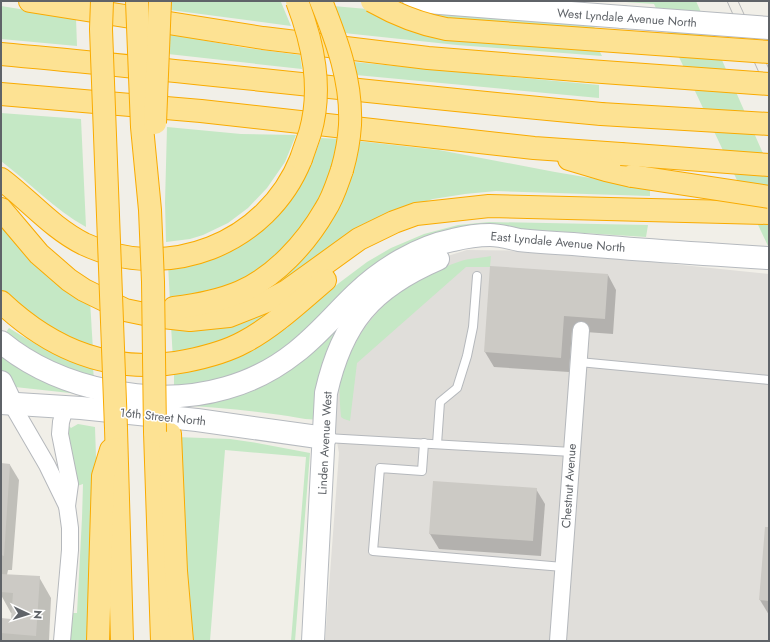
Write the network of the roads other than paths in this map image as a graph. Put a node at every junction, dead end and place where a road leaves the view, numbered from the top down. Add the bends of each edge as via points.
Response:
1 (30, 1) edge
2 (98, 1) edge
3 (102, 1) edge
4 (137, 1) edge
5 (160, 1) edge
6 (297, 1) edge
7 (321, 1) edge
8 (372, 1) edge
9 (414, 1) edge
10 (769, 28) edge
11 (101, 29) junction
12 (769, 52) edge
13 (1, 54) edge
14 (769, 84) edge
15 (1, 94) edge
16 (769, 124) edge
17 (534, 148) junction
18 (769, 165) edge
19 (1, 179) edge
20 (769, 197) edge
21 (1, 209) edge
22 (454, 209) junction
23 (150, 210) junction
24 (769, 213) edge
25 (520, 240) junction
26 (769, 258) edge
27 (478, 276) dead end
28 (1, 302) edge
29 (125, 310) junction
30 (581, 330) dead end
31 (1, 342) edge
32 (578, 362) junction
33 (769, 380) edge
34 (1, 382) edge
35 (6, 403) edge
36 (65, 408) junction
37 (116, 430) junction
38 (162, 433) junction
39 (325, 438) junction
40 (424, 443) junction
41 (437, 444) junction
42 (572, 452) junction
43 (67, 506) junction
44 (563, 567) junction
45 (62, 641) edge
46 (98, 641) edge
47 (122, 641) edge
48 (162, 641) edge
49 (182, 641) edge
50 (314, 641) edge
51 (558, 641) edge

1 - 14 highway, bridge via 270,39 443,59
2 - 11 highway, bridge
3 - 11 highway, bridge
4 - 23 highway, bridge via 142,127
5 - 23 highway, bridge
6 - 19 highway, bridge via 309,34 316,70 310,132 294,175 271,207 233,238 184,256 131,259 84,244 42,215
7 - 29 highway, bridge via 345,71 350,125 342,170 326,209 310,234 280,266 255,284 231,295 200,304
8 - 12 highway, bridge via 412,20 446,28
9 - 10 main road, West Lyndale Avenue North, bridge
11 - 37 highway, bridge
13 - 16 highway, bridge via 520,107
15 - 17 highway via 201,111
17 - 18 highway, bridge
17 - 20 highway, bridge via 632,176
21 - 29 highway via 39,254 58,271 84,290
22 - 24 highway via 489,206
22 - 28 highway via 390,234 336,270 274,323 244,342 193,360 143,366 89,356 46,338
22 - 29 highway via 416,214 394,222 360,239 287,291 228,316 182,319
23 - 38 highway, bridge
25 - 26 main road, East Lyndale Avenue North
25 - 31 main road, East Lyndale Avenue North via 492,235 458,239 425,249 400,261 368,282 310,341 287,359 259,375 211,391 185,395 144,396 92,387 43,369 25,360
25 - 39 main road, Linden Avenue West via 457,251 395,281 375,296 354,321 334,363 326,392
27 - 41 lane via 467,356 457,388 440,402
30 - 32 street, Chestnut Avenue
32 - 33 lane
32 - 42 street, Chestnut Avenue
34 - 35 main road
35 - 36 main road, 16th Street North
35 - 43 street via 47,465
36 - 39 main road, 16th Street North via 197,420
36 - 43 street via 60,434 70,484
37 - 46 highway via 103,476
37 - 47 highway
38 - 48 highway
38 - 49 highway
39 - 40 lane
39 - 50 main road, Linden Avenue West
40 - 41 lane
40 - 44 lane via 422,471 380,468 373,551
41 - 42 lane
42 - 44 street, Chestnut Avenue
43 - 45 street via 70,550
44 - 51 street, Chestnut Avenue

